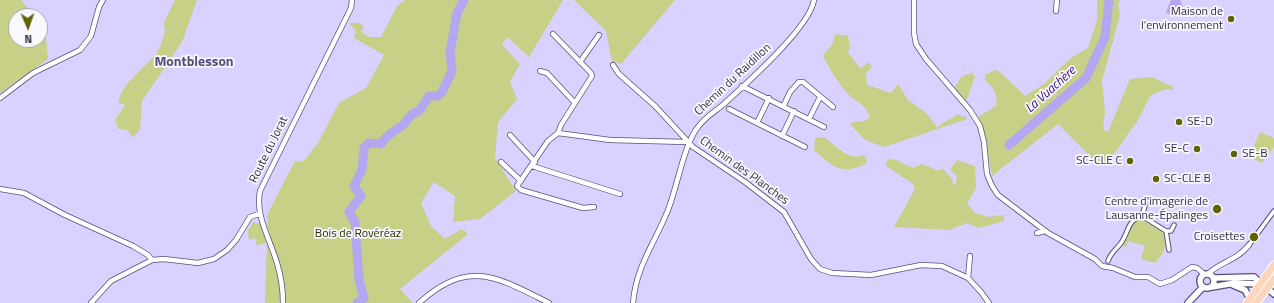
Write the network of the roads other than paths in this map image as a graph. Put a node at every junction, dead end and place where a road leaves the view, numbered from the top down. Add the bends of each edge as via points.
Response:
1 (103, 0) edge
2 (352, 0) edge
3 (814, 0) edge
4 (914, 0) edge
5 (1057, 0) edge
6 (1056, 11) dead end
7 (552, 34) dead end
8 (599, 35) dead end
9 (580, 62) junction
10 (613, 65) dead end
11 (540, 71) dead end
12 (742, 86) junction
13 (820, 97) junction
14 (0, 98) edge
15 (769, 98) junction
16 (576, 103) junction
17 (784, 106) junction
18 (833, 107) dead end
19 (729, 109) dead end
20 (794, 111) junction
21 (809, 119) junction
22 (757, 123) junction
23 (824, 127) dead end
24 (558, 133) junction
25 (510, 135) dead end
26 (782, 136) junction
27 (688, 143) junction
28 (805, 147) dead end
29 (501, 162) dead end
30 (534, 164) junction
31 (521, 181) junction
32 (0, 189) edge
33 (620, 194) dead end
34 (1146, 202) dead end
35 (594, 207) dead end
36 (1274, 211) edge
37 (259, 214) junction
38 (1142, 216) junction
39 (1174, 225) dead end
40 (1046, 230) junction
41 (1166, 231) junction
42 (1037, 234) dead end
43 (1250, 245) joint
44 (1169, 250) dead end
45 (970, 256) dead end
46 (152, 260) junction
47 (1108, 261) dead end
48 (1274, 265) edge
49 (1206, 274) junction
50 (968, 278) junction
51 (1215, 278) junction
52 (1274, 279) edge
53 (1229, 284) junction
54 (1203, 286) junction
55 (1264, 286) junction
56 (1212, 287) junction
57 (1274, 294) edge
58 (1251, 302) edge
59 (91, 303) edge
60 (283, 303) edge
61 (419, 303) edge
62 (549, 303) edge
63 (633, 303) edge
64 (989, 303) edge
65 (1188, 303) edge

1 - 14 street via 91,36 80,50 33,73
2 - 37 street, Route du Jorat via 349,13 263,181 259,197
3 - 12 street, Chemin du Raidillon via 808,17
4 - 40 street via 916,44 980,126 986,170 992,186 1001,198
5 - 6 street
7 - 9 street
8 - 9 street
9 - 16 street via 592,76
10 - 27 street
11 - 16 street via 547,73
12 - 15 street
12 - 27 street, Chemin du Raidillon via 700,124
13 - 17 street via 799,82 790,92
13 - 18 street
13 - 21 street
15 - 17 street
15 - 22 street
16 - 24 street via 561,124
17 - 20 street
19 - 22 street
20 - 21 street
20 - 26 street
21 - 23 street
22 - 26 street
24 - 27 street via 610,140
24 - 30 street via 548,140
25 - 30 street
26 - 28 street
27 - 50 street, Chemin des Planches via 778,205 788,216 811,259 820,269 832,273 871,275 921,265 942,266
27 - 63 street, Chemin du Raidillon via 668,210 637,275
29 - 31 street
30 - 31 street
30 - 33 street
31 - 35 street via 517,186 521,190 582,208
32 - 46 street via 24,193 133,246
34 - 38 street
36 - 43 street
37 - 46 street via 250,217 236,240 214,259 198,263
37 - 60 street via 282,281
38 - 41 street
38 - 47 street via 1134,218 1128,225 1123,239 1111,253
39 - 41 street via 1171,231
40 - 42 street
40 - 49 street via 1095,259 1102,266 1135,277 1148,278 1160,284 1172,280 1192,267
41 - 44 street
43 - 49 street via 1237,258
45 - 50 street
46 - 59 street via 111,281
48 - 55 main road
49 - 51 street
49 - 54 street via 1200,281
50 - 64 street, Chemin des Planches
51 - 55 street via 1254,277
51 - 56 street
52 - 55 main road
53 - 55 street
53 - 56 street
53 - 58 street via 1245,290
54 - 56 street
54 - 65 street
55 - 57 street
55 - 58 main road
61 - 62 street via 439,286 450,281 460,277 481,275 501,280

